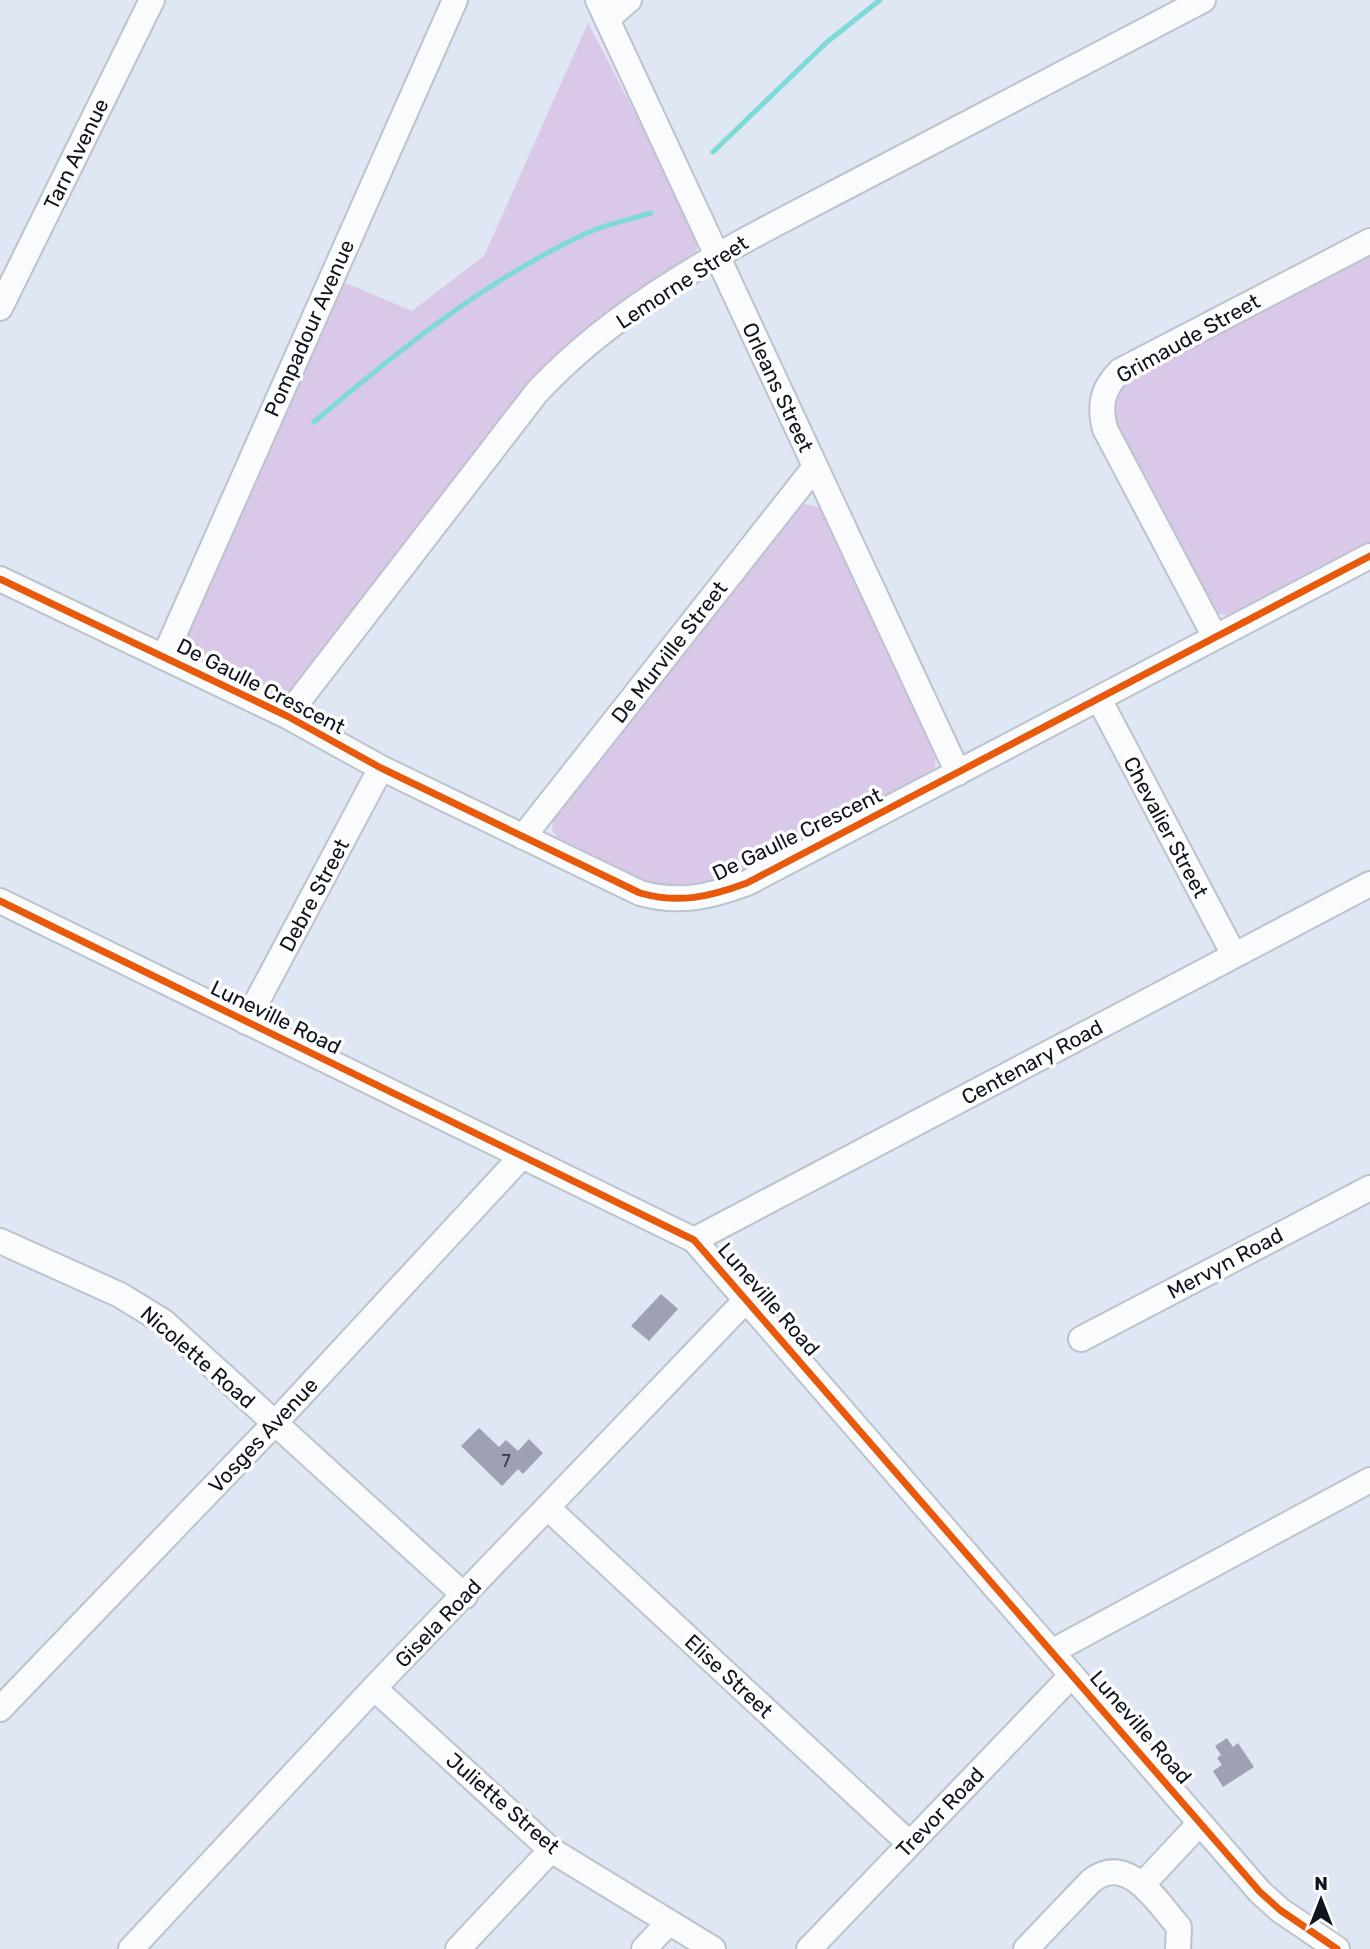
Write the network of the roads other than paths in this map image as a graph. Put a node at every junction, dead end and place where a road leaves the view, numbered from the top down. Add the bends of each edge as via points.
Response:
1 (152, 0) edge
2 (455, 0) edge
3 (629, 0) edge
4 (1203, 0) edge
5 (603, 9) edge
6 (1370, 241) edge
7 (718, 255) junction
8 (1, 303) edge
9 (815, 467) junction
10 (1370, 555) edge
11 (0, 579) edge
12 (1215, 637) junction
13 (164, 657) junction
14 (1099, 699) junction
15 (287, 716) junction
16 (382, 768) junction
17 (958, 773) junction
18 (523, 837) junction
19 (1370, 884) edge
20 (0, 901) edge
21 (1234, 956) junction
22 (246, 1023) junction
23 (522, 1156) junction
24 (1370, 1188) edge
25 (694, 1240) junction
26 (0, 1241) edge
27 (746, 1300) junction
28 (1081, 1339) dead end
29 (274, 1424) junction
30 (1370, 1480) edge
31 (549, 1509) junction
32 (465, 1596) junction
33 (1053, 1651) junction
34 (1072, 1675) junction
35 (374, 1688) junction
36 (0, 1709) edge
37 (1200, 1823) junction
38 (910, 1844) junction
39 (551, 1850) junction
40 (1143, 1884) junction
41 (669, 1922) junction
42 (131, 1949) edge
43 (458, 1949) edge
44 (644, 1949) edge
45 (713, 1949) edge
46 (809, 1949) edge
47 (1026, 1949) edge
48 (1178, 1949) edge
49 (1337, 1949) edge

1 - 8 street, Tarn Avenue
2 - 13 street, Pompadour Avenue
3 - 5 street
4 - 7 street, Lemorne Street
5 - 7 street, Orleans Street
6 - 12 street, Grimaude Street via 1120,371 1108,383 1101,412 1105,429
7 - 9 street, Orleans Street
7 - 15 street, Lemorne Street via 565,362
9 - 17 street, Orleans Street
9 - 18 street, De Murville Street
10 - 12 street, De Gaulle Crescent
11 - 13 street, De Gaulle Crescent
12 - 14 street, De Gaulle Crescent
13 - 15 street, De Gaulle Crescent
14 - 17 street, De Gaulle Crescent
14 - 21 street, Chevalier Street
15 - 16 street, De Gaulle Crescent
16 - 18 street, De Gaulle Crescent
16 - 22 street, Debre Street
17 - 18 street, De Gaulle Crescent via 747,883 692,900 664,900 640,893
19 - 21 street, Centenary Road
20 - 22 street, Luneville Road
21 - 25 street, Centenary Road
22 - 23 street, Luneville Road
23 - 25 street, Luneville Road
23 - 29 street, Vosges Avenue
24 - 28 street, Mervyn Road
25 - 27 street, Luneville Road
26 - 29 street, Nicolette Road via 146,1310
27 - 31 street, Gisela Road
27 - 33 street, Luneville Road
29 - 32 street, Nicolette Road
29 - 36 street, Vosges Avenue
30 - 33 street
31 - 32 street, Gisela Road
31 - 38 street, Elise Street
32 - 35 street, Gisela Road
33 - 34 street, Luneville Road
34 - 37 street, Luneville Road
34 - 38 street, Trevor Road
35 - 39 street, Juliette Street
35 - 42 street, Gisela Road
37 - 40 street
37 - 49 street, Luneville Road via 1260,1892
38 - 46 street, Trevor Road
39 - 41 street, Juliette Street
39 - 43 street
40 - 47 street via 1126,1875 1098,1876
40 - 48 street via 1179,1927
41 - 44 street
41 - 45 street, Juliette Street

